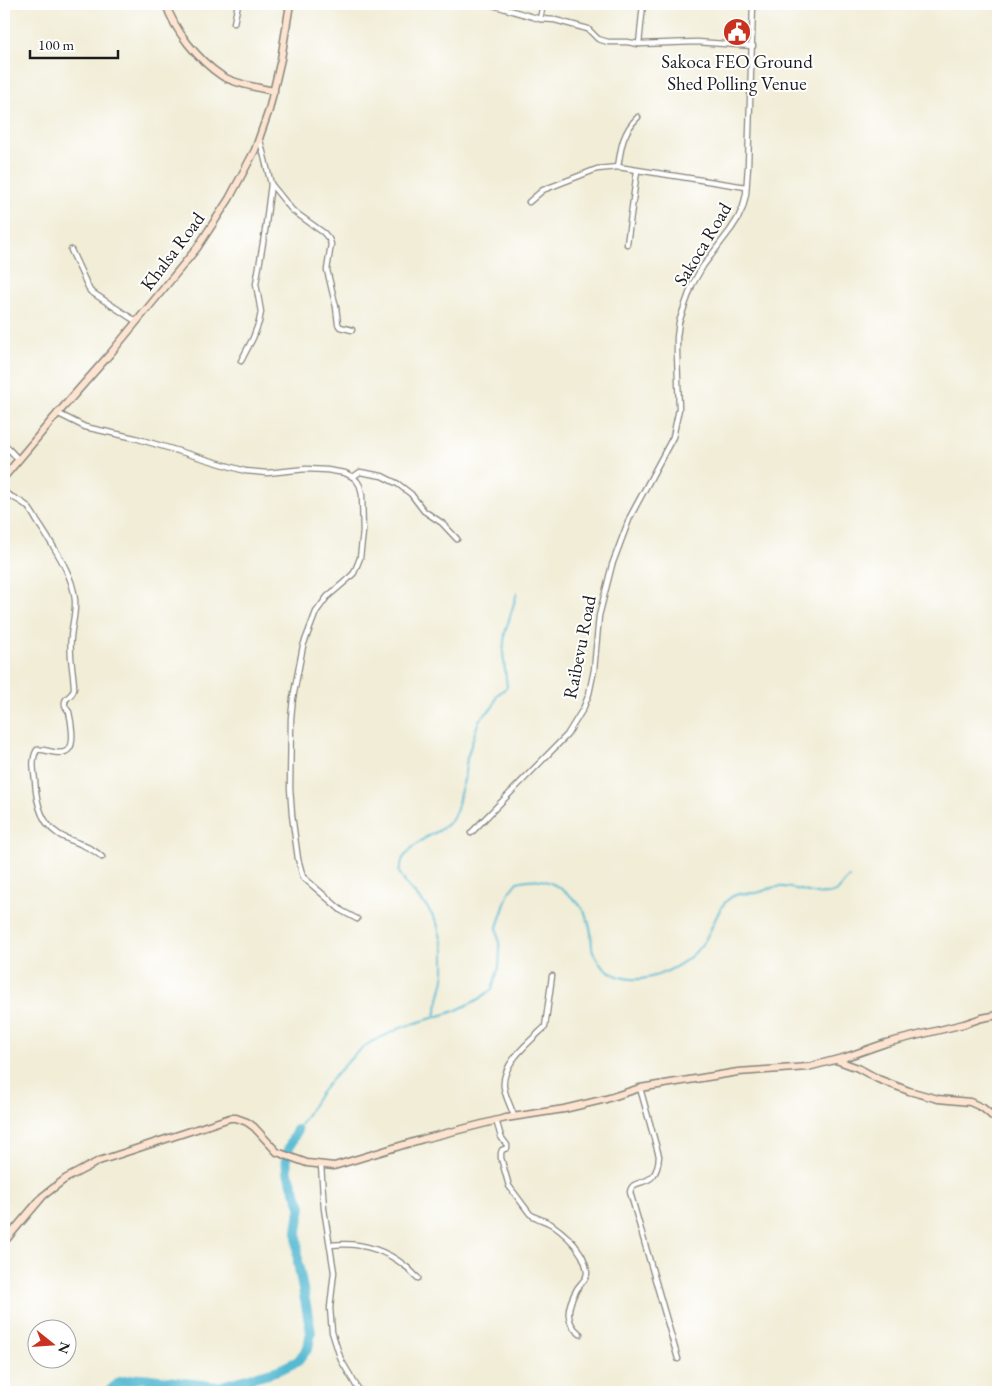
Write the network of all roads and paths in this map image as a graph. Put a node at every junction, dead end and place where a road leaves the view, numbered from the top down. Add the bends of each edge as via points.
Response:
1 (166, 4) edge
2 (238, 4) edge
3 (290, 4) edge
4 (489, 4) edge
5 (543, 4) edge
6 (643, 4) edge
7 (754, 4) edge
8 (540, 19) junction
9 (234, 23) dead end
10 (639, 44) junction
11 (753, 46) junction
12 (274, 91) junction
13 (638, 117) dead end
14 (259, 138) junction
15 (618, 167) junction
16 (637, 171) junction
17 (272, 184) junction
18 (746, 187) junction
19 (528, 202) dead end
20 (627, 244) dead end
21 (71, 250) dead end
22 (137, 322) junction
23 (352, 330) dead end
24 (241, 361) dead end
25 (57, 413) junction
26 (673, 437) joint
27 (4, 444) edge
28 (19, 460) junction
29 (4, 477) edge
30 (353, 477) junction
31 (4, 492) edge
32 (457, 539) dead end
33 (471, 833) dead end
34 (102, 857) dead end
35 (357, 919) dead end
36 (552, 976) dead end
37 (998, 1015) edge
38 (835, 1059) junction
39 (640, 1088) junction
40 (514, 1116) junction
41 (496, 1120) junction
42 (998, 1121) edge
43 (321, 1165) junction
44 (4, 1242) edge
45 (331, 1245) junction
46 (418, 1278) dead end
47 (580, 1334) dead end
48 (678, 1359) dead end
49 (360, 1392) edge

1 - 12 street via 170,17 195,53 223,76
2 - 9 street
3 - 12 street, Khalsa Road
4 - 8 street
5 - 8 street
6 - 10 street
7 - 11 street, Sakoca Road
8 - 10 street via 588,29 598,39 608,42
10 - 11 street via 697,42
11 - 18 street, Sakoca Road
12 - 14 street, Khalsa Road
13 - 15 street via 624,135
14 - 17 street
14 - 22 street, Khalsa Road via 229,199 197,248
15 - 16 street
15 - 19 street via 597,169 543,190
16 - 18 street
16 - 20 street
17 - 23 street via 292,210 329,239 327,270 338,324
17 - 24 street via 256,284 261,312 254,338
18 - 26 street, Sakoca Road via 738,218 692,285 678,322 679,409
21 - 22 street via 90,291
22 - 25 street, Khalsa Road
25 - 28 street, Khalsa Road
25 - 30 street via 85,427 135,438 245,471 327,470
26 - 33 street, Raibevu Road via 630,517 610,570 599,616 594,670 583,709 567,735
27 - 28 street
28 - 29 street, Khalsa Road
30 - 32 street via 360,472 382,476 398,484 411,494 424,512 442,523
30 - 35 street via 362,495 360,558 354,573 327,597 316,612 303,646 291,718 290,788 303,877 342,911
31 - 34 street via 31,511 54,545 74,590 70,639 74,690 65,702 73,741 65,752 40,749 35,753 39,808 55,832
36 - 40 street via 545,1028 524,1046 507,1068 503,1086
37 - 38 street
38 - 39 street via 808,1067 738,1072
38 - 42 street via 909,1091 970,1102
39 - 40 street via 564,1109
39 - 48 street via 658,1162 655,1174 634,1185 630,1192
40 - 41 street
41 - 43 street via 344,1164
41 - 47 street via 508,1146 501,1153 509,1186 530,1214 572,1241 584,1260 587,1276 577,1289 568,1311 574,1330
43 - 44 street via 277,1152 247,1122 236,1118 222,1120 99,1161 65,1179 43,1196
43 - 45 street
45 - 46 street via 377,1249 405,1265
45 - 49 street via 334,1272 330,1308 332,1332 341,1360

